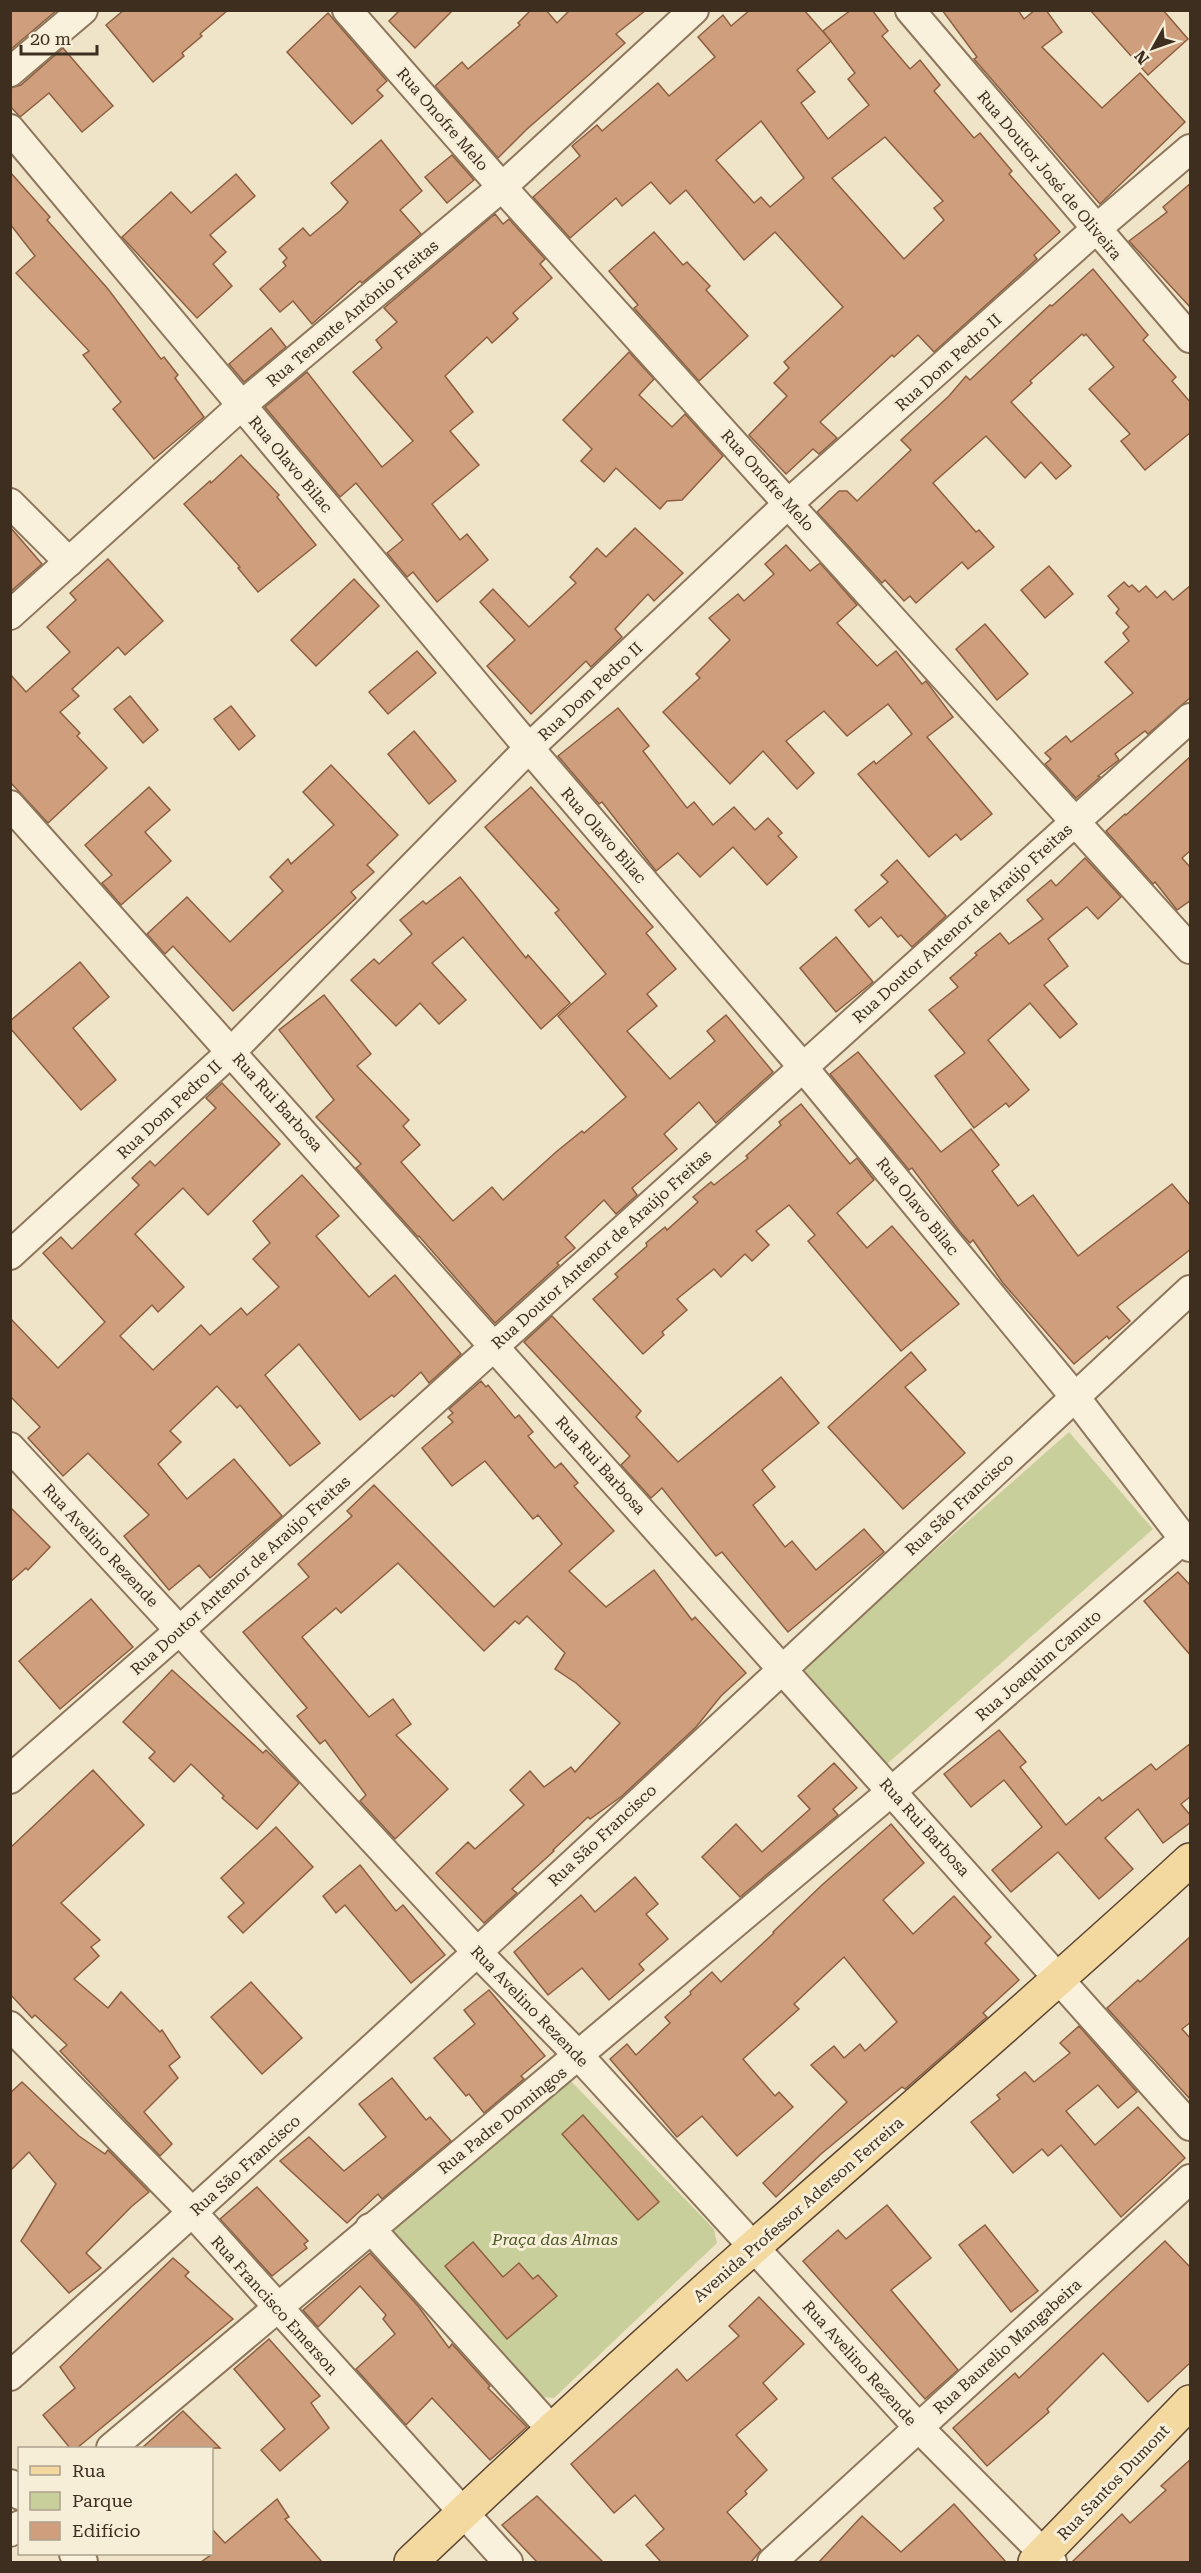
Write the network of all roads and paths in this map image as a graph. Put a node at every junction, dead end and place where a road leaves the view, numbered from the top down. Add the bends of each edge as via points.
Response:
1 (83, 10) edge
2 (347, 10) edge
3 (694, 10) edge
4 (910, 10) edge
5 (10, 72) edge
6 (10, 129) edge
7 (1191, 149) edge
8 (502, 187) junction
9 (1096, 229) junction
10 (1191, 338) edge
11 (242, 405) junction
12 (10, 503) edge
13 (789, 503) junction
14 (69, 562) junction
15 (10, 615) edge
16 (1191, 718) edge
17 (529, 748) junction
18 (10, 805) edge
19 (1076, 821) junction
20 (1191, 949) edge
21 (232, 1051) junction
22 (802, 1066) junction
23 (10, 1256) edge
24 (1191, 1290) edge
25 (494, 1346) junction
26 (1075, 1397) junction
27 (10, 1447) edge
28 (1187, 1543) edge
29 (180, 1630) junction
30 (782, 1667) junction
31 (10, 1779) edge
32 (892, 1791) junction
33 (1191, 1860) edge
34 (477, 1952) junction
35 (1061, 1979) junction
36 (10, 2026) edge
37 (579, 2056) junction
38 (1191, 2126) edge
39 (1191, 2179) edge
40 (193, 2213) junction
41 (370, 2228) junction
42 (754, 2246) junction
43 (279, 2309) junction
44 (10, 2376) edge
45 (1191, 2402) edge
46 (918, 2427) junction
47 (552, 2430) junction
48 (112, 2447) edge
49 (462, 2514) junction
50 (1044, 2560) edge
51 (411, 2562) edge
52 (508, 2562) edge
53 (772, 2562) edge

1 - 5 street
2 - 8 street, Rua Onofre Melo
3 - 8 street, Rua Tenente Antônio Freitas
4 - 9 street, Rua Doutor José de Oliveira
6 - 11 street, Rua Olavo Bilac
7 - 9 street, Rua Dom Pedro II
8 - 11 street, Rua Tenente Antônio Freitas
8 - 13 street, Rua Onofre Melo
9 - 10 street, Rua Doutor José de Oliveira
9 - 13 street, Rua Dom Pedro II
11 - 14 street, Rua Tenente Antônio Freitas
11 - 17 street, Rua Olavo Bilac
12 - 14 street
13 - 17 street, Rua Dom Pedro II
13 - 19 street, Rua Onofre Melo
14 - 15 street, Rua Tenente Antônio Freitas
16 - 19 street, Rua Doutor Antenor de Araújo Freitas
17 - 21 street, Rua Dom Pedro II
17 - 22 street, Rua Olavo Bilac
18 - 21 street, Rua Rui Barbosa
19 - 20 street, Rua Onofre Melo
19 - 22 street, Rua Doutor Antenor de Araújo Freitas
21 - 23 street, Rua Dom Pedro II
21 - 25 street, Rua Rui Barbosa
22 - 25 street, Rua Doutor Antenor de Araújo Freitas
22 - 26 street, Rua Olavo Bilac
24 - 26 street, Rua São Francisco
25 - 29 street, Rua Doutor Antenor de Araújo Freitas
25 - 30 street, Rua Rui Barbosa
26 - 28 street, Rua Olavo Bilac
26 - 30 street, Rua São Francisco
27 - 29 street, Rua Avelino Rezende
28 - 32 street, Rua Joaquim Canuto
29 - 31 street, Rua Doutor Antenor de Araújo Freitas
29 - 34 street, Rua Avelino Rezende
30 - 32 street, Rua Rui Barbosa
30 - 34 street, Rua São Francisco
32 - 35 street, Rua Rui Barbosa
32 - 37 street, Rua Padre Domingos
33 - 35 main road, Avenida Professor Aderson Ferreira
34 - 37 street, Rua Avelino Rezende
34 - 40 street, Rua São Francisco
35 - 38 street, Rua Rui Barbosa
35 - 42 main road, Avenida Professor Aderson Ferreira
36 - 40 street, Rua Francisco Emerson
37 - 41 street, Rua Padre Domingos
37 - 42 street, Rua Avelino Rezende
39 - 46 street, Rua Baurelio Mangabeira
40 - 43 street, Rua Francisco Emerson
40 - 44 street, Rua São Francisco
41 - 43 street, Rua Padre Domingos
41 - 47 street
42 - 46 street, Rua Avelino Rezende
42 - 47 main road, Avenida Professor Aderson Ferreira
43 - 48 street, Rua Padre Domingos
43 - 49 street, Rua Francisco Emerson
45 - 50 main road, Rua Santos Dumont
46 - 50 street, Rua Avelino Rezende
46 - 53 street, Rua Baurelio Mangabeira
47 - 49 main road, Avenida Professor Aderson Ferreira
49 - 51 main road, Avenida Professor Aderson Ferreira
49 - 52 street, Rua Francisco Emerson

